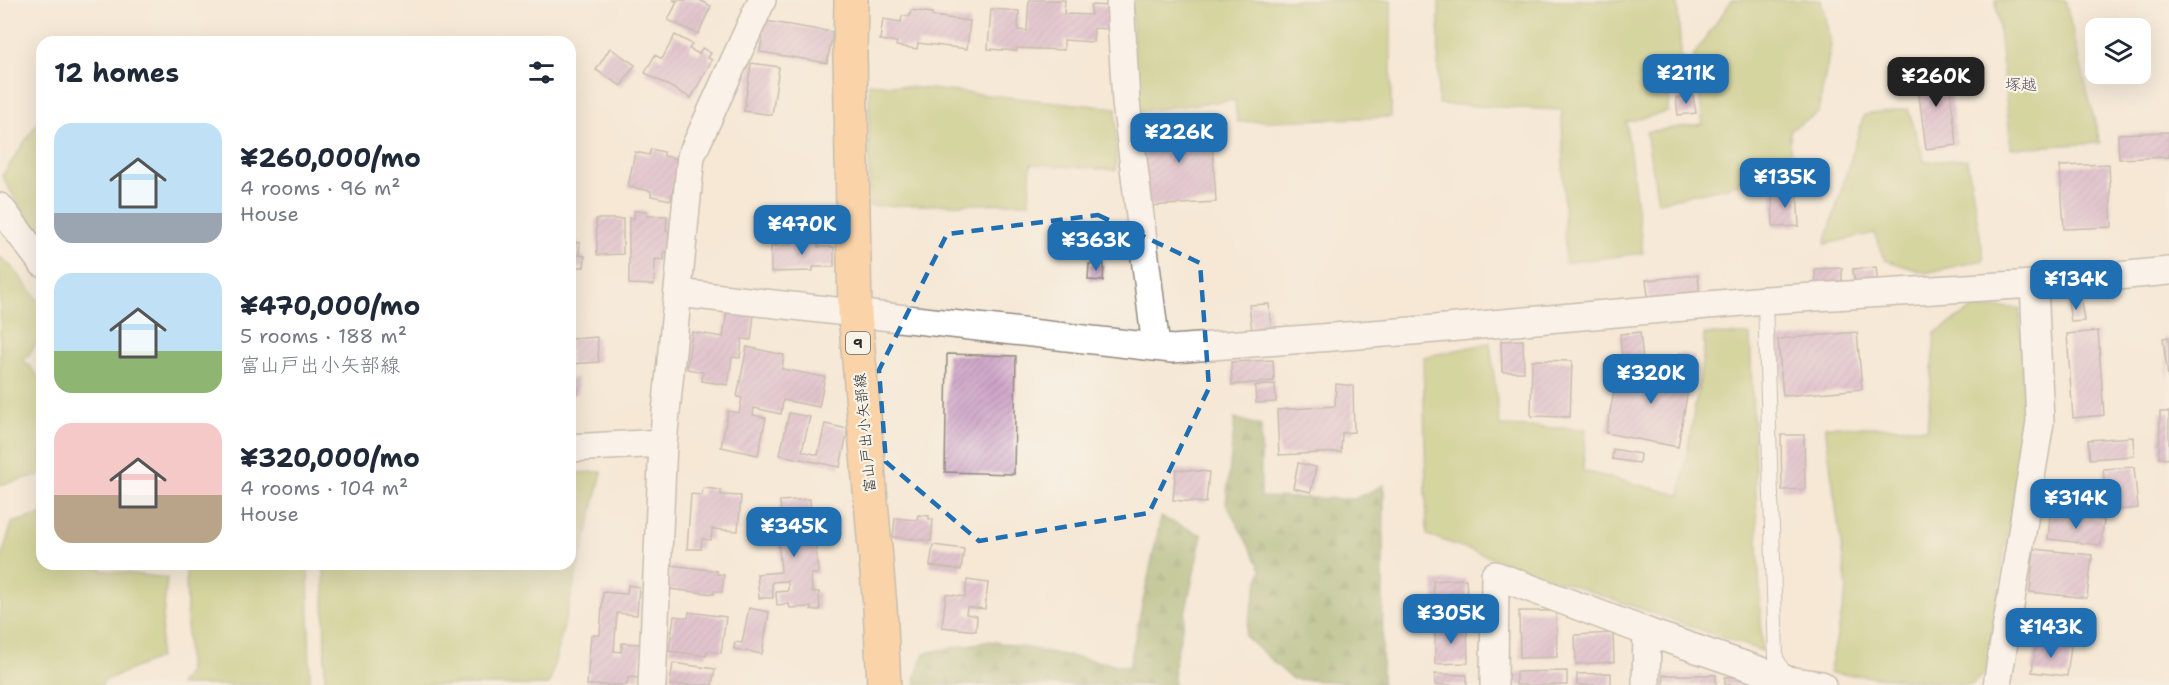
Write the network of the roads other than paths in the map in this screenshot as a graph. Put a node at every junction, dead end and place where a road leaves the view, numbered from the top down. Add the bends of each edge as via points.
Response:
1 (762, 0) edge
2 (851, 0) edge
3 (1120, 0) edge
4 (0, 207) edge
5 (36, 255) edge
6 (2169, 271) edge
7 (2034, 285) junction
8 (678, 293) junction
9 (1766, 300) junction
10 (855, 314) junction
11 (1156, 347) junction
12 (663, 443) junction
13 (576, 448) edge
14 (1647, 632) junction
15 (1788, 682) edge
16 (2000, 684) edge
17 (652, 685) edge
18 (884, 685) edge
19 (1494, 685) edge
20 (1646, 685) edge
21 (1822, 685) edge

1 - 8 street via 691,156
2 - 10 main road, 富山戸出小矢部線 / 9
3 - 11 street via 1126,102
4 - 5 street
6 - 7 street
7 - 9 street
7 - 16 street via 2040,422
8 - 10 street
8 - 12 street
9 - 11 street via 1389,333
9 - 15 lane via 1776,658
10 - 11 street
10 - 18 main road, 富山戸出小矢部線 / 9
12 - 13 street
12 - 17 street
14 - 15 street
14 - 19 street via 1495,575
14 - 20 street
15 - 21 street

